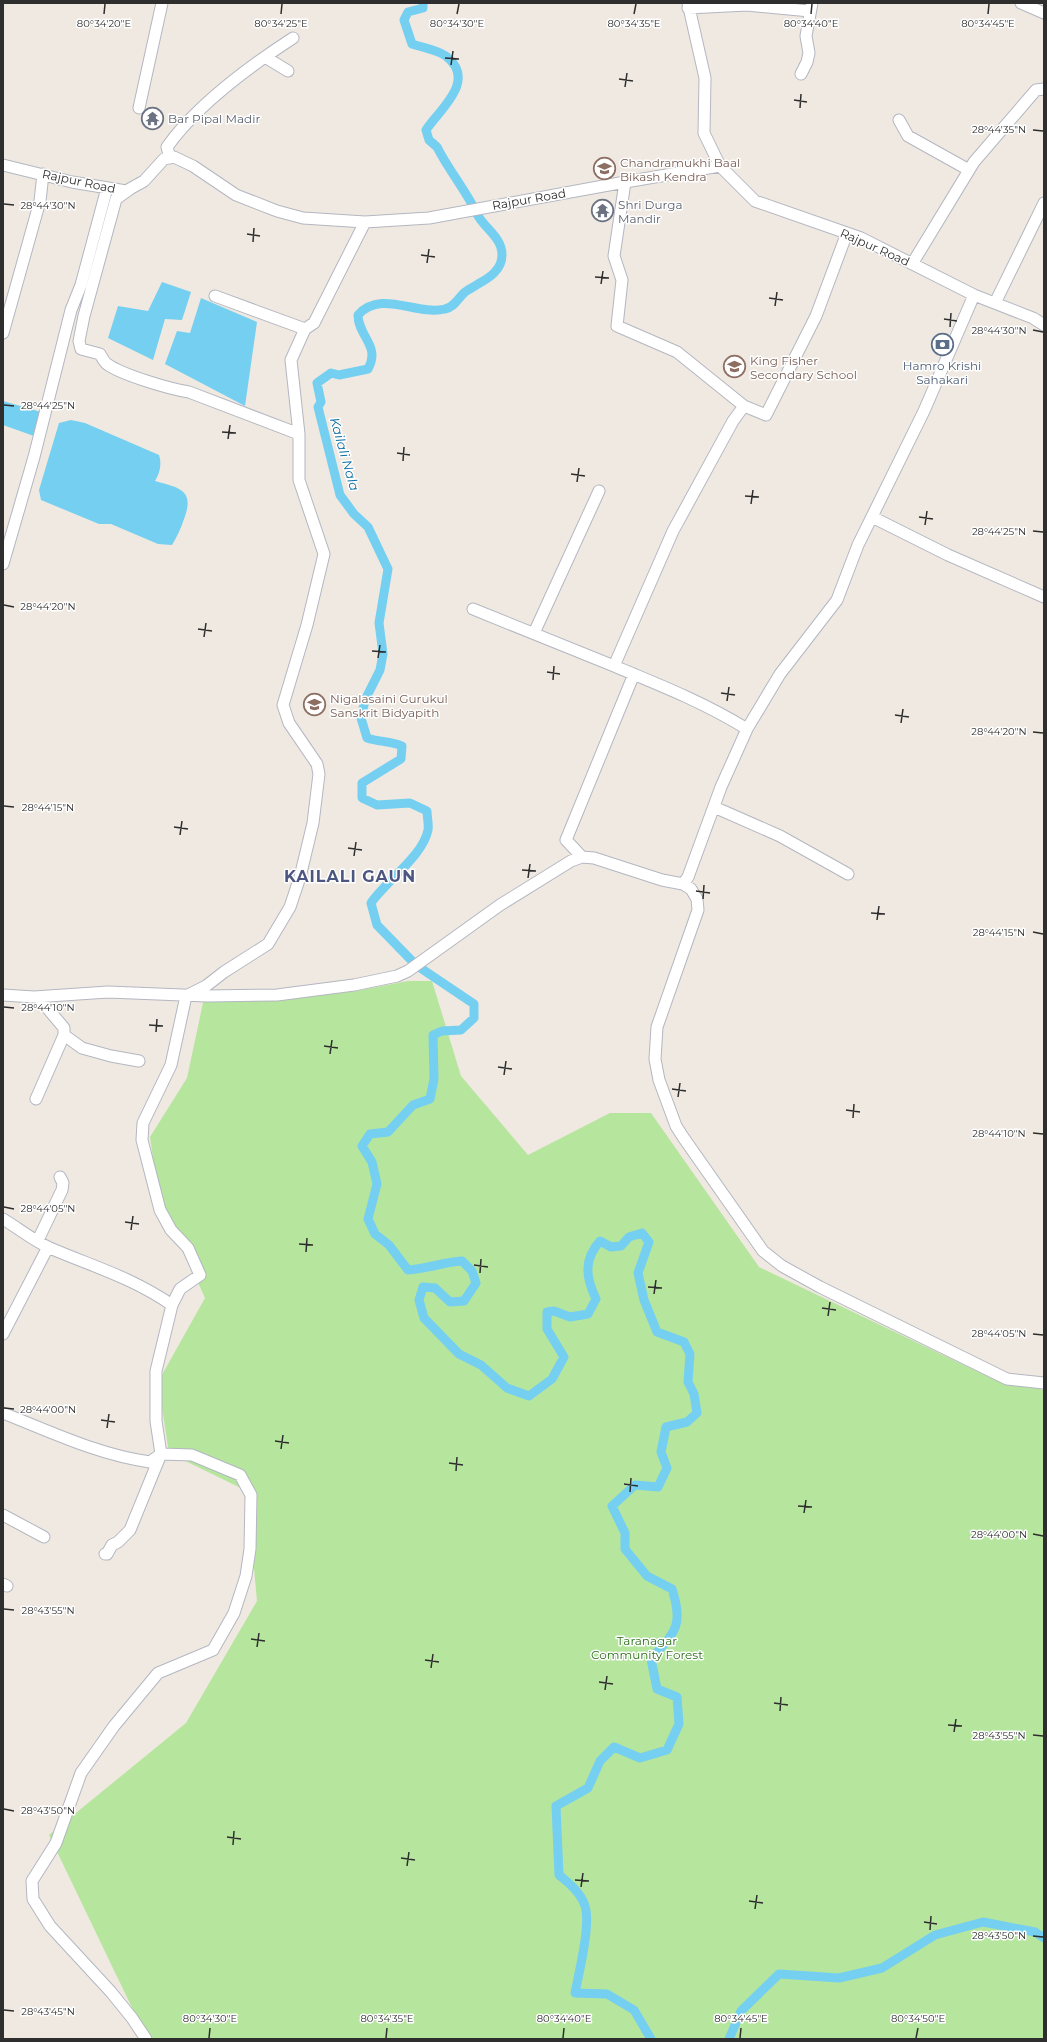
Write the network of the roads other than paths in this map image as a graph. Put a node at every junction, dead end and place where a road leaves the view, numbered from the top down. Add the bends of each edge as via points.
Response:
1 (162, 3) edge
2 (1021, 3) edge
3 (688, 5) edge
4 (811, 7) edge
5 (1044, 13) edge
6 (293, 38) dead end
7 (265, 57) junction
8 (288, 71) dead end
9 (801, 74) dead end
10 (1044, 89) edge
11 (139, 108) dead end
12 (899, 120) dead end
13 (170, 158) junction
14 (3, 165) edge
15 (720, 166) junction
16 (969, 170) junction
17 (43, 174) junction
18 (625, 182) junction
19 (132, 187) junction
20 (107, 188) junction
21 (1044, 202) edge
22 (365, 222) junction
23 (847, 233) junction
24 (912, 264) junction
25 (974, 295) junction
26 (215, 296) dead end
27 (995, 303) junction
28 (1044, 325) edge
29 (305, 329) junction
30 (3, 333) edge
31 (744, 406) junction
32 (298, 434) junction
33 (599, 491) dead end
34 (872, 517) junction
35 (3, 564) edge
36 (1044, 597) edge
37 (473, 609) dead end
38 (534, 633) junction
39 (614, 666) junction
40 (634, 674) junction
41 (746, 729) junction
42 (714, 807) junction
43 (582, 857) junction
44 (848, 874) dead end
45 (683, 884) junction
46 (3, 995) edge
47 (186, 996) junction
48 (38, 997) junction
49 (64, 1035) junction
50 (138, 1061) dead end
51 (36, 1099) dead end
52 (60, 1178) dead end
53 (3, 1219) edge
54 (38, 1240) junction
55 (48, 1247) junction
56 (172, 1305) junction
57 (3, 1334) edge
58 (1044, 1383) edge
59 (3, 1413) edge
60 (161, 1454) junction
61 (3, 1515) edge
62 (44, 1537) dead end
63 (105, 1554) dead end
64 (146, 2039) edge

1 - 11 street
2 - 5 street
3 - 4 street
3 - 15 street via 705,78 704,133
4 - 9 street via 806,36 809,52
6 - 7 street
7 - 8 street
7 - 13 street via 225,88 177,133 167,147
10 - 16 street via 1036,90
12 - 16 street via 908,136
13 - 19 street, Rajpur Road via 164,159 144,181
13 - 22 street, Rajpur Road via 174,157 193,166 236,196 277,211 303,218
14 - 17 street, Rajpur Road
15 - 18 street, Rajpur Road
15 - 23 street, Rajpur Road via 755,201
16 - 24 street
17 - 20 street, Rajpur Road
17 - 30 street via 40,201
18 - 22 street, Rajpur Road via 430,218
18 - 31 street via 614,256 622,280 617,326 677,352
19 - 20 street, Rajpur Road via 126,191
19 - 32 street via 116,199 84,316 79,341 81,349 100,354 106,364 130,375 170,389 189,392
20 - 35 street via 81,285 71,310 34,456
21 - 27 street
22 - 29 street via 314,322
23 - 24 street, Rajpur Road
23 - 31 street via 816,316 766,415
24 - 25 street, Rajpur Road
25 - 27 street, Rajpur Road
25 - 34 street via 924,411
26 - 29 street
27 - 28 street, Rajpur Road
29 - 32 street via 291,360
31 - 39 street via 733,421 673,531
32 - 47 street via 299,480 324,554 307,625 283,705 289,723 317,764 313,822 290,907 268,944 206,986
33 - 38 street
34 - 36 street via 948,555
34 - 41 street via 858,544 837,600 780,674
37 - 38 street
38 - 39 street
39 - 40 street
40 - 41 street via 689,696
40 - 43 street via 566,840
41 - 42 street
42 - 44 street via 780,836
42 - 45 street via 688,877
43 - 45 street via 594,858 662,880
43 - 47 street via 571,861 500,905 408,971 397,976 354,985 277,995
45 - 58 street via 691,889 697,899 698,910 657,1027 655,1059 659,1080 676,1126 763,1251 782,1266 820,1287 1007,1379
46 - 48 street
47 - 48 street via 108,992
47 - 56 street via 171,1065 143,1123 142,1140 160,1210 171,1230 188,1248 200,1275 180,1289
48 - 49 street via 64,1028
49 - 50 street via 82,1048
49 - 51 street
52 - 54 street via 63,1183 62,1190
53 - 54 street
54 - 55 street
55 - 56 street via 118,1274
55 - 57 street
56 - 60 street via 156,1371 156,1422
59 - 60 street via 130,1460 150,1462
60 - 63 street via 130,1530
60 - 64 street via 192,1455 240,1475 251,1495 250,1549 246,1576 234,1613 213,1650 158,1673 114,1726 81,1773 56,1843 32,1881 33,1899 50,1926 111,1992
61 - 62 street

